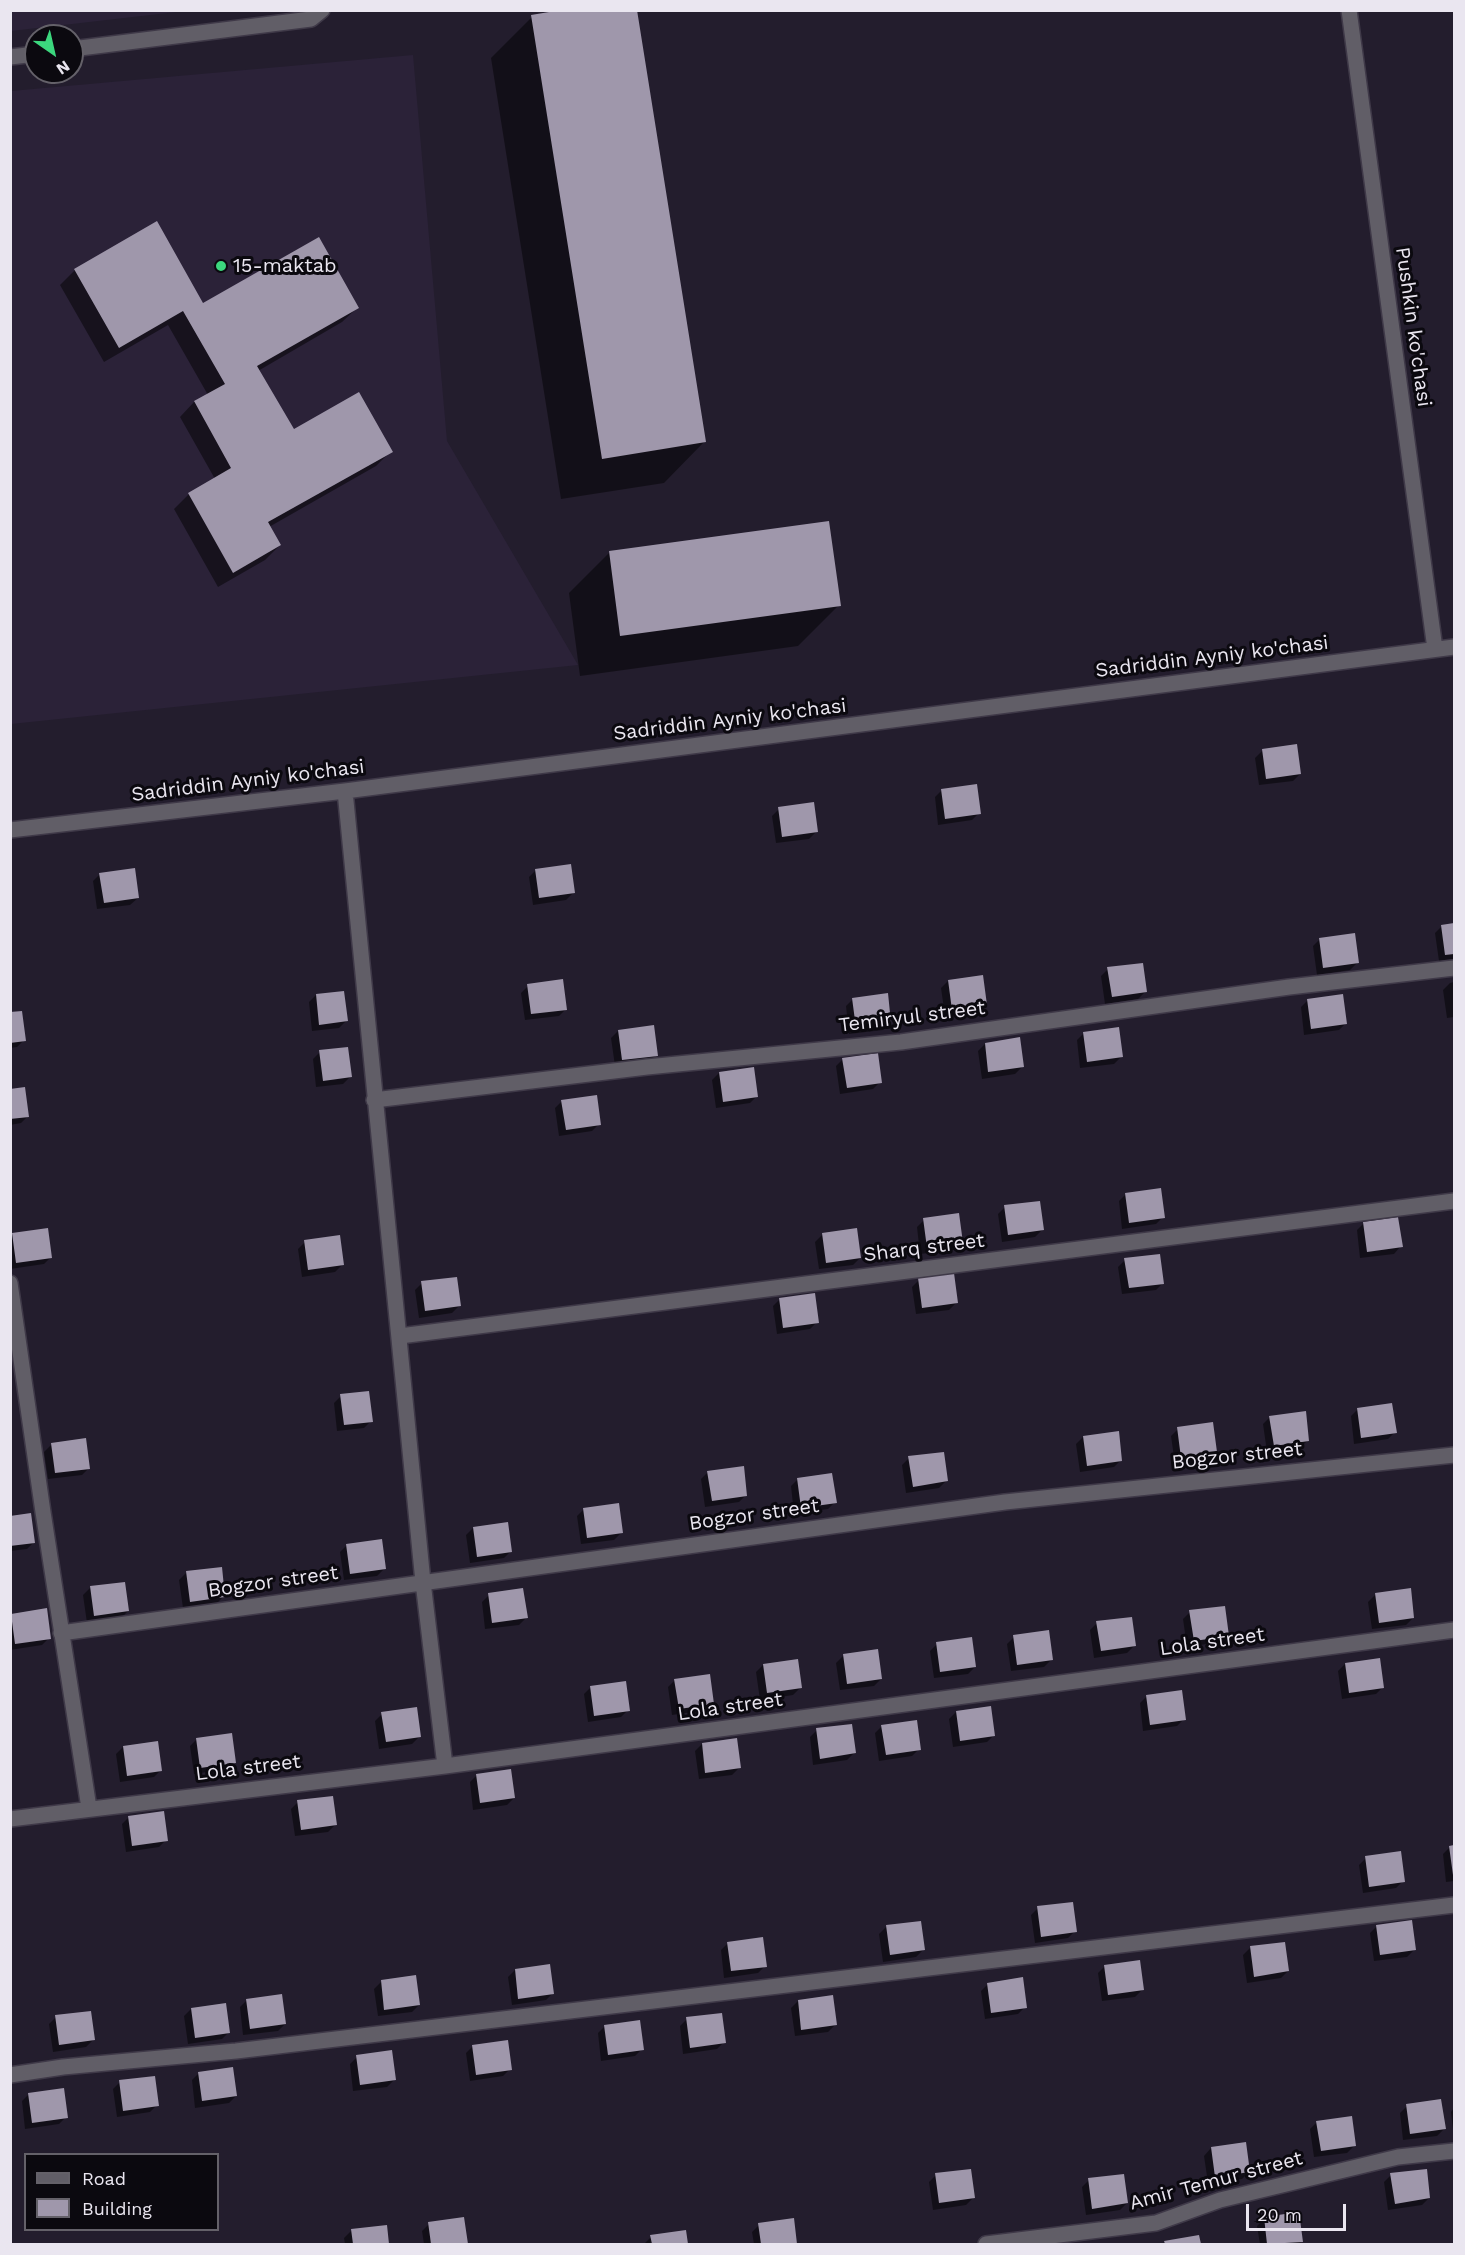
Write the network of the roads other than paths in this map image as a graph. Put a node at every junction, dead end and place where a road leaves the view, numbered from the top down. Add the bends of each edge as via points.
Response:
1 (322, 10) edge
2 (1349, 10) edge
3 (84, 48) edge
4 (1455, 647) edge
5 (1435, 649) junction
6 (345, 791) junction
7 (10, 830) edge
8 (1455, 968) edge
9 (374, 1100) junction
10 (1455, 1201) edge
11 (10, 1283) edge
12 (400, 1336) junction
13 (1455, 1455) edge
14 (423, 1582) junction
15 (1455, 1630) edge
16 (62, 1633) junction
17 (445, 1766) junction
18 (89, 1808) junction
19 (10, 1819) edge
20 (1455, 1905) edge
21 (10, 2075) edge
22 (1455, 2151) edge
23 (986, 2244) edge

1 - 3 street via 310,19
2 - 5 street, Pushkin ko'chasi
4 - 5 street, Sadriddin Ayniy ko'chasi
5 - 6 street, Sadriddin Ayniy ko'chasi
6 - 7 street, Sadriddin Ayniy ko'chasi
6 - 9 street
8 - 9 street, Temiryul street via 1289,987 901,1042
9 - 12 street
10 - 12 street, Sharq street
11 - 16 street
12 - 14 street
13 - 14 street, Bogzor street via 1005,1502
14 - 16 street, Bogzor street
14 - 17 street
15 - 17 street, Lola street
16 - 18 street
17 - 18 street, Lola street
18 - 19 street, Lola street
20 - 21 street
22 - 23 street, Amir Temur street via 1398,2157 1231,2197 1156,2223

